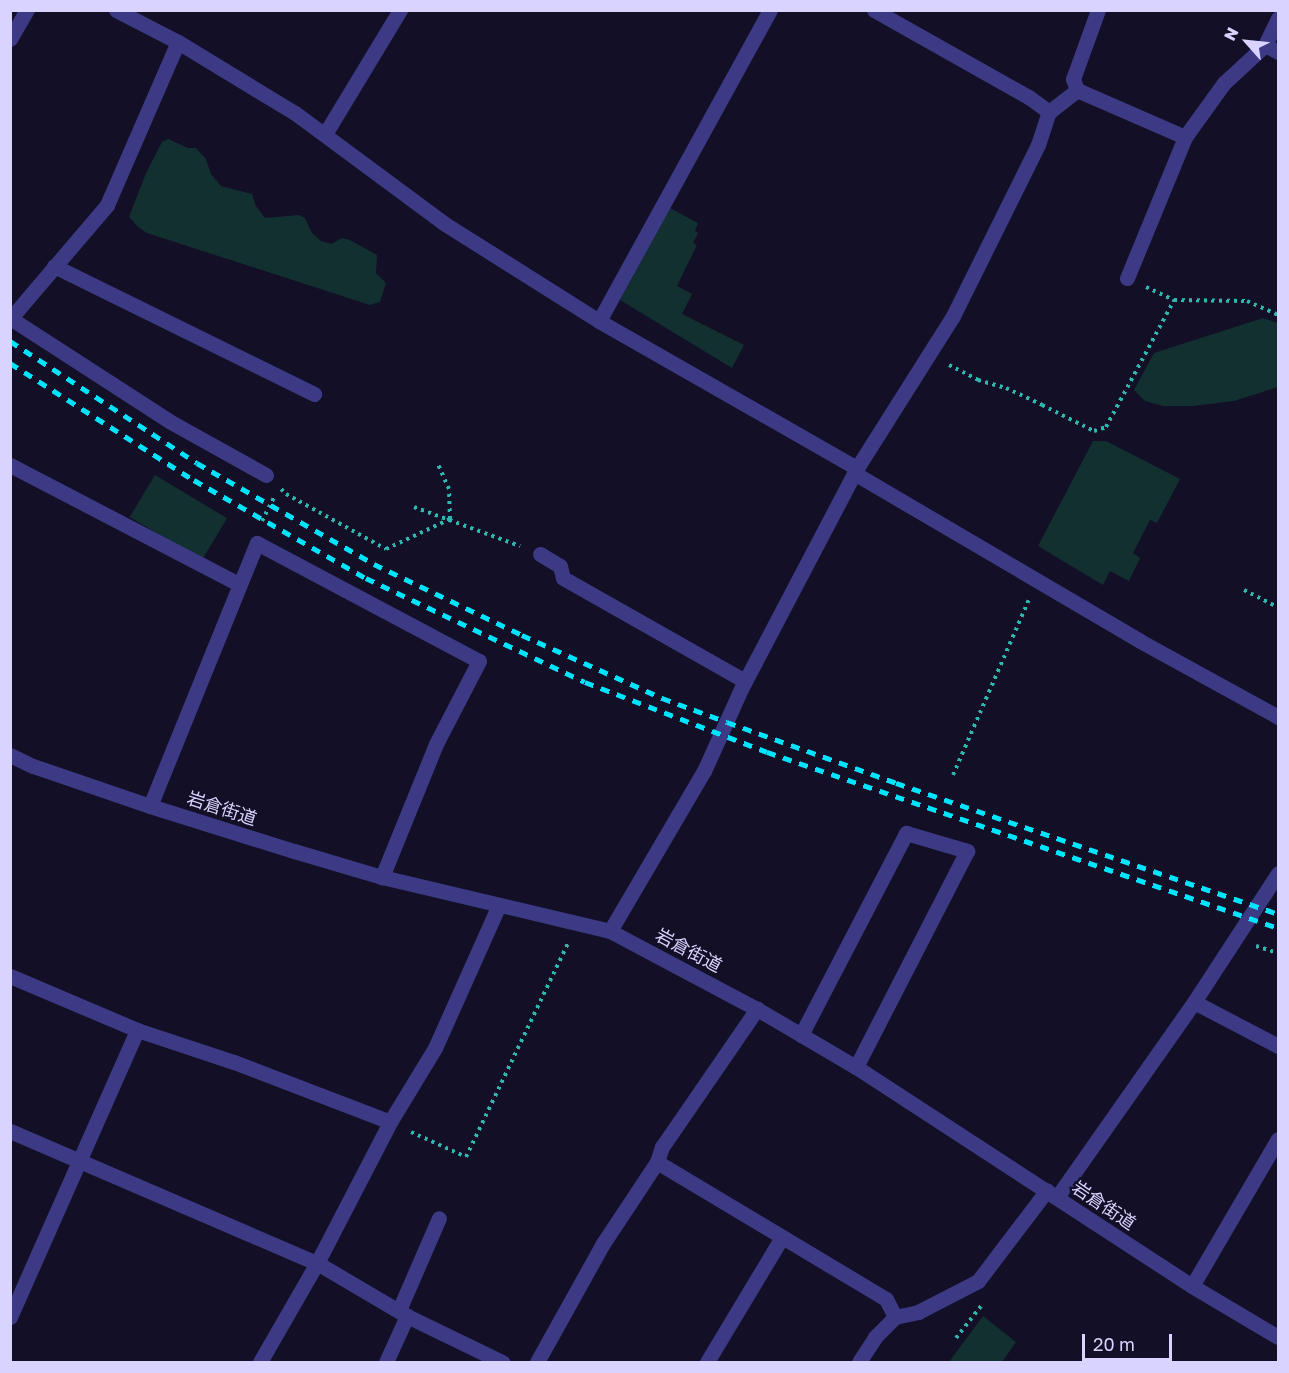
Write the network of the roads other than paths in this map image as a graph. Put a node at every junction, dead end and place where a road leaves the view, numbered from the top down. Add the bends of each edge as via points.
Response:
1 (27, 10) edge
2 (400, 10) edge
3 (770, 10) edge
4 (874, 10) edge
5 (1098, 10) edge
6 (119, 11) edge
7 (1278, 18) edge
8 (10, 39) edge
9 (178, 42) junction
10 (1272, 48) edge
11 (1077, 90) junction
12 (1049, 112) junction
13 (325, 134) junction
14 (1185, 138) junction
15 (54, 266) junction
16 (1127, 278) road end
17 (11, 318) edge
18 (599, 321) junction
19 (314, 394) dead end
20 (10, 465) edge
21 (856, 471) junction
22 (266, 475) dead end
23 (540, 554) road end
24 (239, 584) junction
25 (745, 681) junction
26 (1278, 717) edge
27 (10, 755) edge
28 (150, 806) junction
29 (1278, 873) edge
30 (382, 877) junction
31 (499, 905) junction
32 (610, 931) junction
33 (10, 976) edge
34 (1194, 1002) junction
35 (757, 1009) junction
36 (137, 1030) junction
37 (801, 1035) junction
38 (1278, 1046) edge
39 (856, 1067) junction
40 (390, 1122) junction
41 (10, 1131) edge
42 (1278, 1139) edge
43 (80, 1161) junction
44 (657, 1162) junction
45 (1052, 1194) junction
46 (439, 1218) dead end
47 (782, 1237) junction
48 (317, 1263) junction
49 (1192, 1287) junction
50 (403, 1313) junction
51 (10, 1317) edge
52 (894, 1317) junction
53 (1278, 1337) edge
54 (260, 1362) edge
55 (386, 1362) edge
56 (502, 1362) edge
57 (537, 1362) edge
58 (707, 1362) edge
59 (859, 1362) edge

1 - 8 street
2 - 13 street
3 - 18 street
4 - 12 street
5 - 11 street via 1073,79
6 - 9 street
7 - 10 street
9 - 13 street
9 - 15 street via 107,205
10 - 14 street via 1224,83
11 - 12 street
11 - 14 street
12 - 21 street via 1038,145 953,316
13 - 18 street via 445,224
14 - 16 street
15 - 17 street
15 - 19 street
17 - 22 street via 170,421
18 - 21 street
20 - 24 street
21 - 25 street
21 - 26 street via 1140,641
23 - 25 street via 560,566 563,578
24 - 28 street
24 - 30 street via 256,543 479,661 436,744
25 - 32 street via 704,771
27 - 28 street, 岩倉街道
28 - 30 street, 岩倉街道
29 - 34 street
30 - 31 street, 岩倉街道
31 - 32 street, 岩倉街道
31 - 40 street via 435,1048
32 - 35 street, 岩倉街道
33 - 36 street
34 - 38 street
34 - 45 street
35 - 37 street, 岩倉街道
35 - 44 street via 662,1147
36 - 40 street via 234,1062
36 - 43 street
37 - 39 street, 岩倉街道
37 - 39 street via 906,833 967,851
39 - 45 street, 岩倉街道
40 - 48 street
41 - 43 street
42 - 49 street
43 - 48 street
43 - 51 street
44 - 47 street
44 - 57 street via 602,1245
45 - 49 street, 岩倉街道
45 - 52 street via 978,1281 918,1312
46 - 50 street
47 - 52 street via 886,1299
47 - 58 street
48 - 50 street
48 - 54 street
49 - 53 street, 岩倉街道
50 - 55 street
50 - 56 street
52 - 59 street

